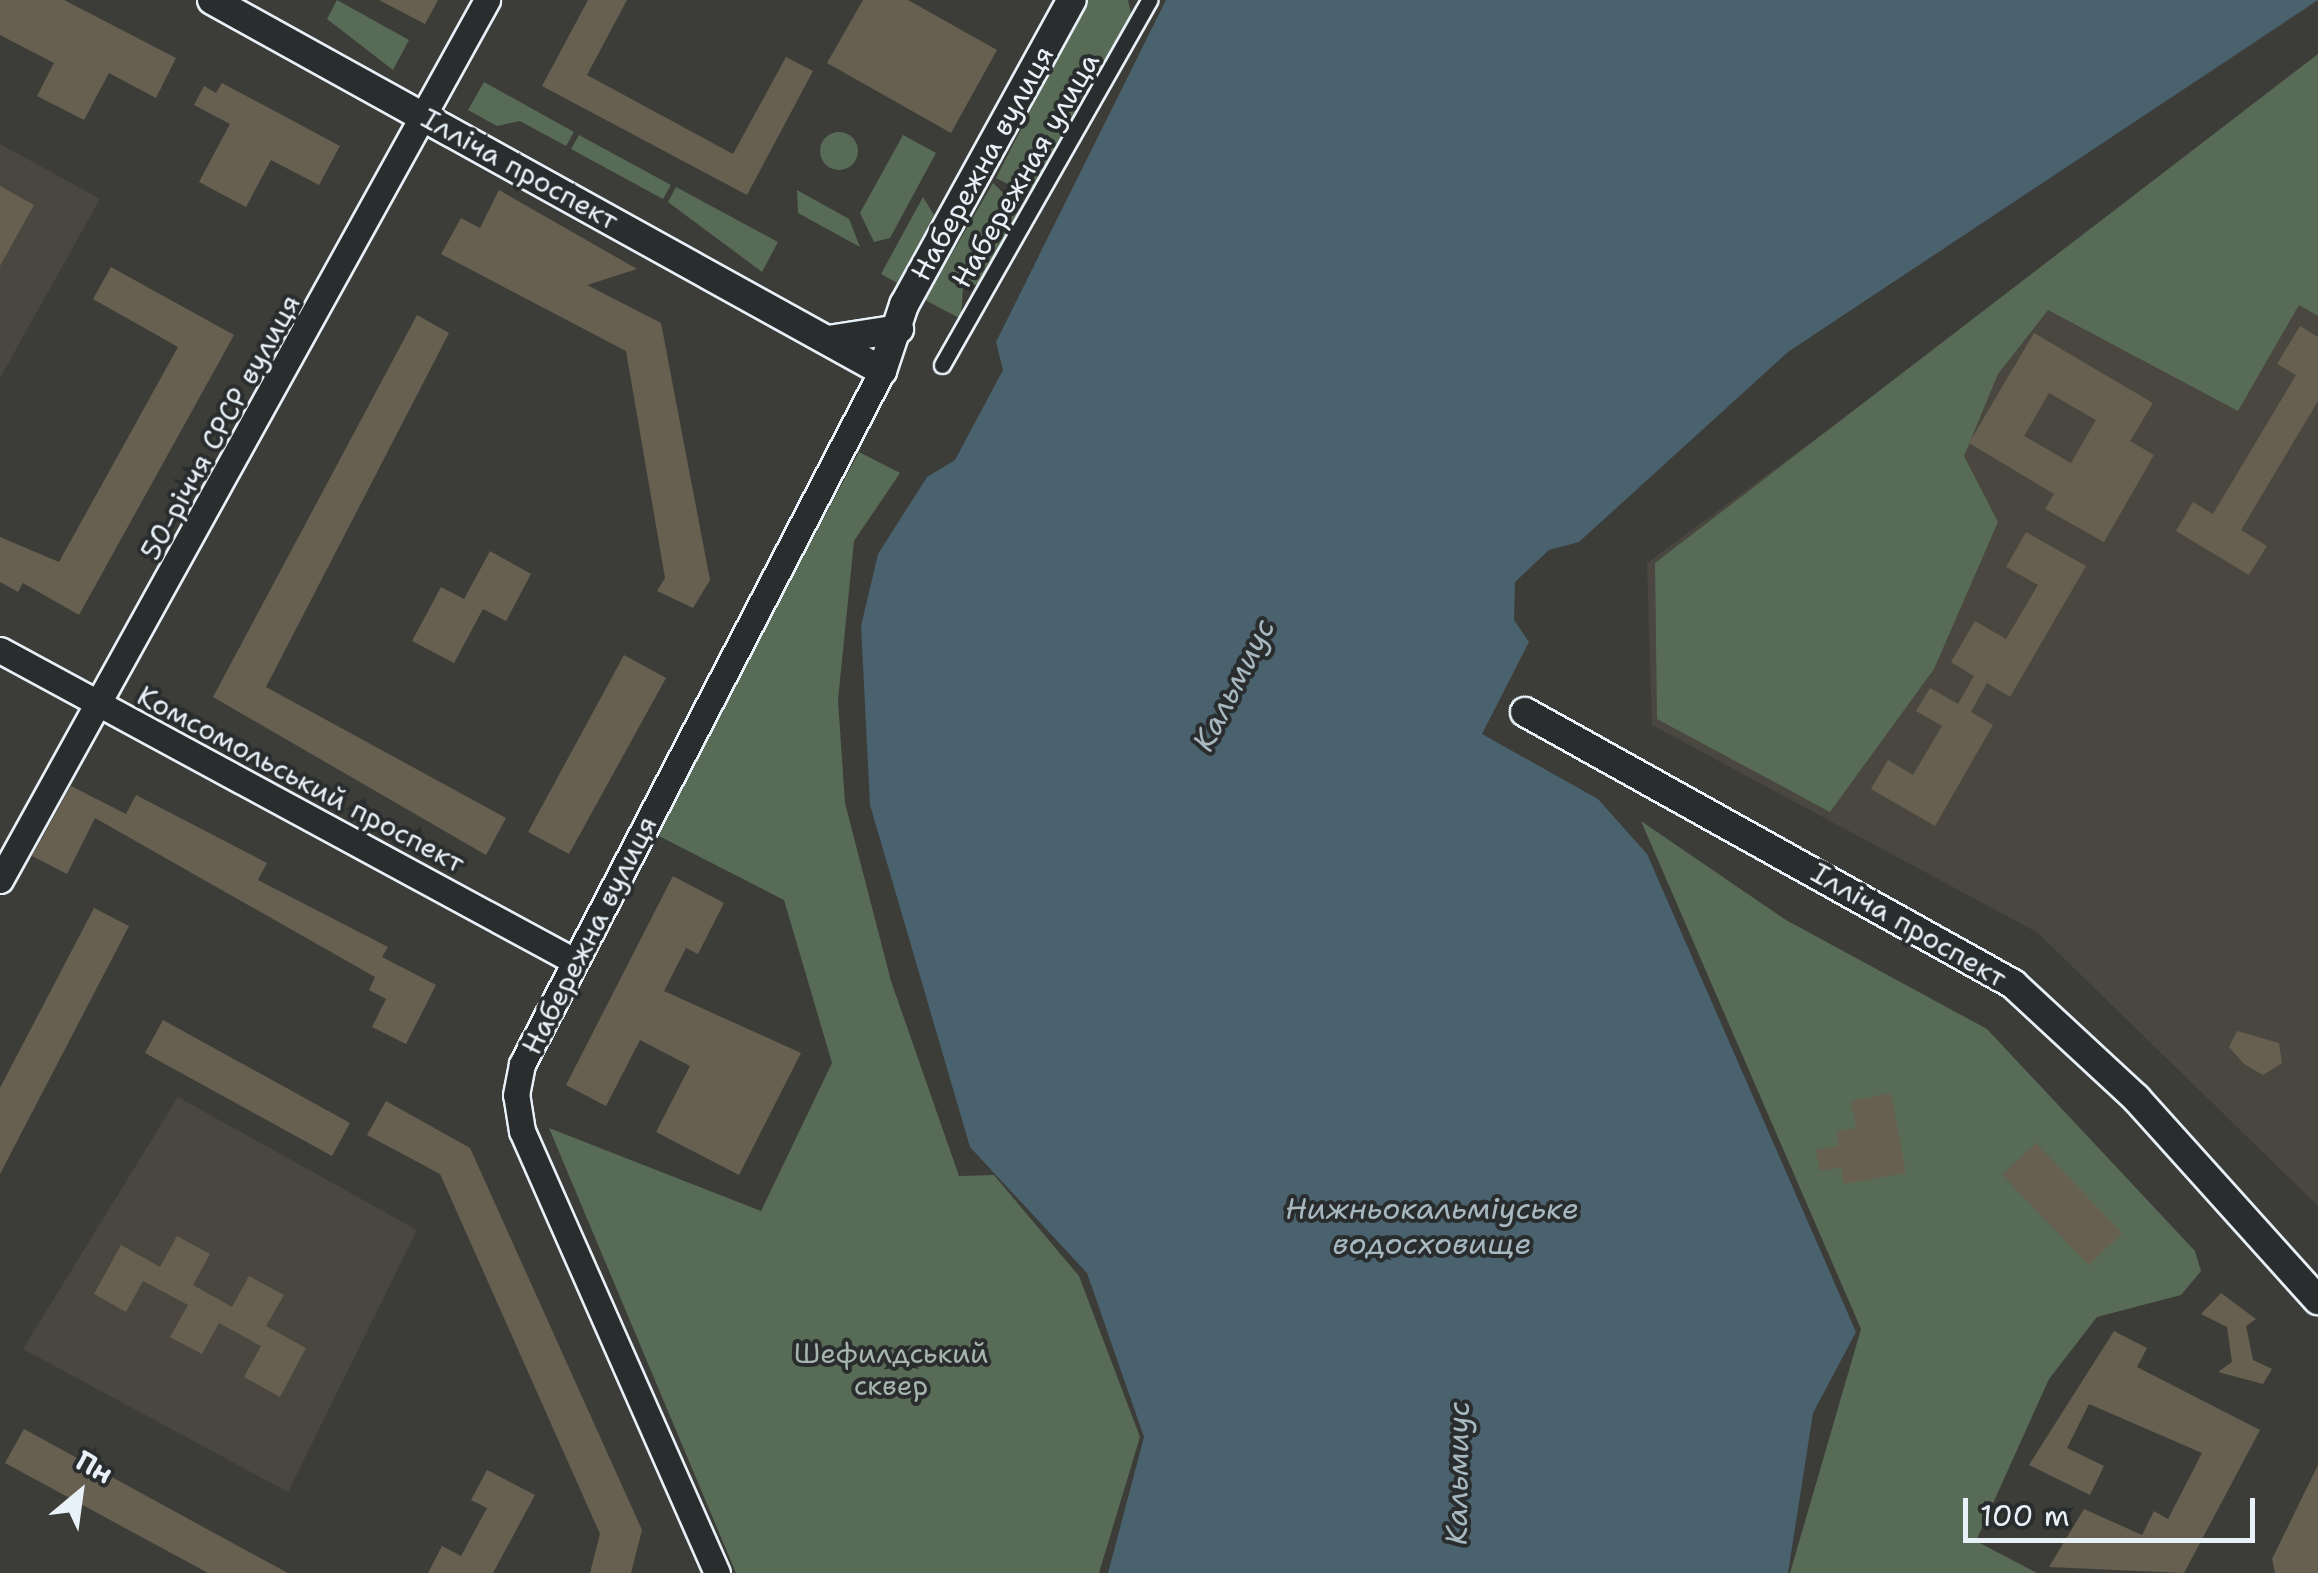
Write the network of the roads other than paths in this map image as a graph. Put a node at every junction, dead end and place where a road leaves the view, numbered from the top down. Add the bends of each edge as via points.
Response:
1 (212, 0) edge
2 (488, 0) edge
3 (1072, 0) edge
4 (1150, 0) edge
5 (426, 117) junction
6 (899, 329) junction
7 (828, 340) junction
8 (942, 364) dead end
9 (882, 371) junction
10 (0, 650) edge
11 (100, 704) junction
12 (1525, 712) dead end
13 (0, 880) edge
14 (574, 960) junction
15 (2318, 1300) edge
16 (716, 1573) edge

1 - 5 main road, Ілліча проспект
2 - 5 street, 50-річчя СРСР вулиця
3 - 6 main road, Набережна вулиця via 904,305
4 - 8 street, Набережная улица
5 - 7 main road, Ілліча проспект
5 - 11 street, 50-річчя СРСР вулиця
6 - 7 main road
6 - 9 main road
7 - 9 main road, Ілліча проспект
9 - 14 street, Набережна вулиця
10 - 11 street, Комсомольський проспект
11 - 13 street, 50-річчя СРСР вулиця
11 - 14 street, Комсомольський проспект
12 - 15 main road, Ілліча проспект via 2013,984 2136,1098
14 - 16 street, Набережна вулиця via 522,1064 522,1130

